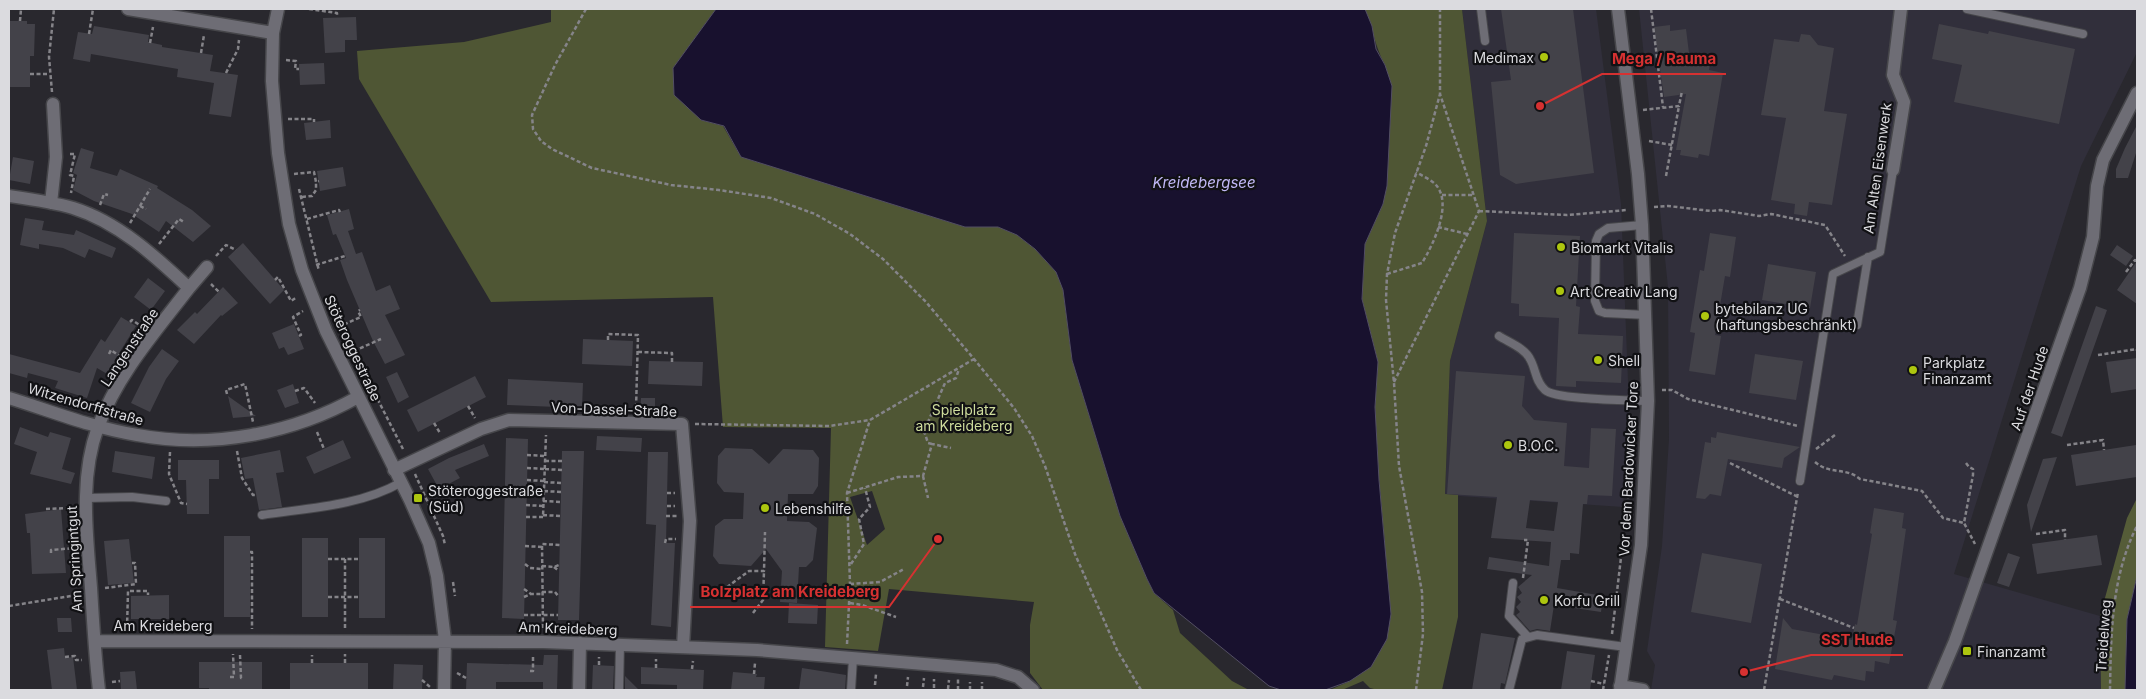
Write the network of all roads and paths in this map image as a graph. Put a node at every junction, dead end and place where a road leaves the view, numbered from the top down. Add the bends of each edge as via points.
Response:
1 (22, 9) edge
2 (54, 9) edge
3 (94, 9) edge
4 (128, 9) edge
5 (278, 9) edge
6 (309, 9) edge
7 (586, 9) edge
8 (1440, 9) edge
9 (1481, 9) edge
10 (1618, 9) edge
11 (1651, 9) edge
12 (1901, 9) edge
13 (1967, 9) edge
14 (337, 18) dead end
15 (20, 21) dead end
16 (206, 23) junction
17 (241, 28) junction
18 (273, 33) junction
19 (89, 34) dead end
20 (2083, 34) dead end
21 (1485, 42) dead end
22 (286, 50) dead end
23 (202, 53) dead end
24 (285, 60) dead end
25 (226, 73) dead end
26 (30, 74) dead end
27 (49, 74) junction
28 (1682, 91) dead end
29 (2137, 93) edge
30 (1440, 94) junction
31 (53, 104) joint
32 (1679, 106) junction
33 (1663, 107) junction
34 (1642, 110) dead end
35 (275, 118) junction
36 (289, 119) junction
37 (314, 122) dead end
38 (290, 128) dead end
39 (1646, 141) dead end
40 (1672, 145) junction
41 (56, 152) junction
42 (294, 165) dead end
43 (1893, 170) joint
44 (1416, 172) junction
45 (294, 174) junction
46 (281, 176) junction
47 (1666, 176) dead end
48 (150, 189) dead end
49 (1442, 195) junction
50 (1474, 195) junction
51 (9, 196) edge
52 (302, 197) junction
53 (285, 200) junction
54 (51, 203) junction
55 (140, 206) junction
56 (71, 208) junction
57 (1641, 208) junction
58 (146, 209) dead end
59 (1627, 210) junction
60 (1479, 211) junction
61 (340, 212) dead end
62 (306, 219) junction
63 (184, 222) dead end
64 (289, 224) junction
65 (1642, 225) junction
66 (1438, 227) junction
67 (1628, 227) junction
68 (124, 234) junction
69 (1467, 234) junction
70 (236, 250) dead end
71 (151, 253) junction
72 (345, 256) dead end
73 (1868, 257) junction
74 (2137, 262) edge
75 (317, 265) junction
76 (1851, 265) junction
77 (207, 267) joint
78 (302, 270) junction
79 (2126, 272) dead end
80 (320, 274) dead end
81 (1387, 274) junction
82 (275, 280) dead end
83 (189, 288) junction
84 (310, 291) junction
85 (315, 305) junction
86 (360, 310) dead end
87 (1647, 315) junction
88 (1856, 325) dead end
89 (340, 326) junction
90 (326, 331) junction
91 (344, 334) dead end
92 (299, 336) dead end
93 (1499, 336) dead end
94 (382, 339) dead end
95 (608, 340) dead end
96 (349, 343) dead end
97 (2137, 351) edge
98 (354, 352) junction
99 (638, 352) junction
100 (2098, 355) dead end
101 (340, 359) junction
102 (974, 359) junction
103 (672, 362) dead end
104 (959, 368) junction
105 (1394, 384) junction
106 (1660, 390) dead end
107 (295, 391) dead end
108 (227, 394) dead end
109 (358, 397) junction
110 (9, 398) edge
111 (1648, 401) junction
112 (323, 414) junction
113 (310, 418) junction
114 (870, 420) junction
115 (546, 421) junction
116 (635, 423) junction
117 (682, 424) junction
118 (98, 426) junction
119 (1810, 428) junction
120 (1835, 435) dead end
121 (239, 437) junction
122 (171, 439) junction
123 (932, 444) junction
124 (2067, 445) dead end
125 (951, 448) dead end
126 (324, 449) dead end
127 (2104, 450) dead end
128 (1806, 454) junction
129 (527, 456) dead end
130 (545, 456) junction
131 (545, 460) junction
132 (562, 461) dead end
133 (410, 462) junction
134 (1730, 462) dead end
135 (1966, 463) dead end
136 (1818, 465) dead end
137 (527, 468) dead end
138 (544, 469) junction
139 (394, 470) junction
140 (562, 470) dead end
141 (923, 476) junction
142 (527, 480) dead end
143 (544, 481) junction
144 (1800, 481) joint
145 (561, 482) dead end
146 (400, 483) junction
147 (865, 488) junction
148 (1629, 491) dead end
149 (526, 492) dead end
150 (544, 492) junction
151 (561, 492) dead end
152 (847, 493) junction
153 (256, 495) dead end
154 (1798, 497) junction
155 (928, 498) dead end
156 (166, 501) dead end
157 (544, 501) junction
158 (561, 502) dead end
159 (86, 504) junction
160 (187, 504) dead end
161 (526, 506) dead end
162 (543, 506) junction
163 (46, 509) dead end
164 (262, 515) dead end
165 (543, 515) junction
166 (560, 516) dead end
167 (526, 517) dead end
168 (1964, 523) junction
169 (2137, 526) edge
170 (766, 532) dead end
171 (2036, 534) dead end
172 (1524, 540) dead end
173 (2065, 540) dead end
174 (560, 545) dead end
175 (525, 546) dead end
176 (88, 547) junction
177 (542, 547) junction
178 (250, 552) dead end
179 (51, 553) dead end
180 (447, 553) dead end
181 (1986, 553) junction
182 (328, 559) dead end
183 (346, 559) junction
184 (359, 559) dead end
185 (132, 563) dead end
186 (525, 564) dead end
187 (559, 565) dead end
188 (850, 565) junction
189 (554, 567) junction
190 (530, 568) junction
191 (542, 568) junction
192 (904, 569) dead end
193 (525, 571) dead end
194 (559, 571) dead end
195 (764, 571) junction
196 (453, 580) dead end
197 (850, 584) junction
198 (1513, 584) joint
199 (727, 587) dead end
200 (524, 589) dead end
201 (91, 591) junction
202 (559, 591) dead end
203 (555, 592) junction
204 (542, 593) junction
205 (530, 594) junction
206 (148, 595) dead end
207 (328, 597) dead end
208 (345, 597) junction
209 (359, 597) dead end
210 (524, 597) dead end
211 (558, 597) dead end
212 (1780, 598) junction
213 (850, 603) junction
214 (455, 604) dead end
215 (9, 606) edge
216 (753, 613) dead end
217 (542, 614) junction
218 (524, 615) dead end
219 (558, 615) dead end
220 (896, 617) dead end
221 (1854, 628) dead end
222 (1528, 637) junction
223 (95, 640) junction
224 (128, 640) junction
225 (242, 640) junction
226 (345, 640) junction
227 (445, 640) junction
228 (538, 642) junction
229 (580, 643) junction
230 (620, 644) junction
231 (1611, 645) junction
232 (683, 647) junction
233 (1626, 647) junction
234 (64, 657) dead end
235 (850, 658) junction
236 (96, 659) junction
237 (530, 671) dead end
238 (230, 677) dead end
239 (244, 678) dead end
240 (422, 680) dead end
241 (1620, 688) edge
242 (99, 690) edge
243 (433, 690) edge
244 (444, 690) edge
245 (579, 690) edge
246 (618, 690) edge
247 (851, 690) edge
248 (1033, 690) edge
249 (1141, 690) edge
250 (1416, 690) edge
251 (1509, 690) edge
252 (1603, 690) edge
253 (1643, 690) edge
254 (1764, 690) edge
255 (1934, 690) edge
256 (2110, 690) edge

1 - 15 path
2 - 27 path
3 - 19 path
4 - 16 street
5 - 18 street, Stöteroggestraße
6 - 14 path via 337,12
7 - 102 path via 532,115 533,129 541,141 592,168 671,186 770,198 815,214 850,234 883,259 926,302
8 - 30 path
9 - 21 lane
10 - 57 street, Vor dem Bardowicker Tore
11 - 33 path
12 - 43 street, Am Alten Eisenwerk via 1893,75 1904,102
13 - 20 lane
16 - 17 street
16 - 23 path
17 - 18 street
17 - 25 path via 238,49
18 - 35 street, Stöteroggestraße via 271,59
22 - 24 path
26 - 27 path
27 - 31 path
28 - 32 path
29 - 181 street, Auf der Hude via 2103,160 2088,264
30 - 44 path
30 - 50 path
31 - 41 street
32 - 33 path
32 - 40 path
33 - 34 path
35 - 36 path
35 - 46 street, Stöteroggestraße
36 - 37 path via 314,119
36 - 38 path
39 - 40 path
40 - 47 path
41 - 54 street
41 - 56 path via 75,154 70,175 74,176
42 - 45 path
43 - 73 lane, Am Alten Eisenwerk via 1880,252
44 - 49 path via 1435,184
44 - 81 path via 1394,233
45 - 46 path
45 - 52 path
45 - 52 path via 314,172 316,190 312,196
46 - 53 street, Stöteroggestraße
48 - 55 path
49 - 50 path
49 - 66 path
50 - 60 path
51 - 54 street
52 - 53 path
52 - 62 path
53 - 64 street, Stöteroggestraße
54 - 56 street
55 - 58 path
55 - 68 path
56 - 68 street
57 - 59 path
57 - 65 street, Vor dem Bardowicker Tore
57 - 76 path via 1668,206 1759,216 1771,214 1825,225
59 - 60 path via 1567,215
59 - 67 path
60 - 69 path
61 - 62 path
62 - 64 path
62 - 75 path
63 - 71 path via 179,219
64 - 78 street, Stöteroggestraße
65 - 67 lane
65 - 87 street, Vor dem Bardowicker Tore
66 - 69 path
66 - 81 path via 1434,244 1422,263
67 - 87 lane via 1608,228 1598,234 1595,302 1605,313
68 - 71 street
69 - 105 path
70 - 77 path via 226,245
71 - 83 street
72 - 75 path
73 - 76 lane, Am Alten Eisenwerk
73 - 88 lane
74 - 79 path via 2135,260
75 - 78 path
75 - 80 path
76 - 119 lane, Am Alten Eisenwerk via 1834,274
77 - 83 street, Langenstraße
78 - 84 street, Stöteroggestraße
81 - 105 path via 1386,300
82 - 84 path via 278,277 291,301
83 - 118 street, Langenstraße via 133,363
84 - 85 street, Stöteroggestraße
85 - 90 street, Stöteroggestraße
85 - 92 path via 293,317
86 - 89 path via 361,317
87 - 111 street, Vor dem Bardowicker Tore
89 - 90 path
89 - 91 path
90 - 101 street, Stöteroggestraße
93 - 111 lane via 1530,357 1538,381 1546,391 1566,396
94 - 98 path
95 - 99 path via 608,334 638,335
96 - 98 path
97 - 100 path
98 - 101 path
98 - 133 path
99 - 103 path via 672,353
99 - 116 path
101 - 109 street, Stöteroggestraße
102 - 104 path
102 - 249 path via 1032,436 1075,554 1116,650
104 - 114 path
104 - 123 path via 956,378 945,384 924,431 928,443
105 - 250 path via 1399,466 1422,592 1423,634
106 - 119 path via 1672,390 1688,399
107 - 112 path via 304,388
108 - 121 path via 226,390 245,384 253,424 242,428
109 - 112 street, Witzendorffstraße
109 - 139 street, Stöteroggestraße
110 - 118 street, Witzendorffstraße
111 - 233 street, Vor dem Bardowicker Tore via 1641,545
112 - 113 street, Witzendorffstraße
113 - 121 street, Witzendorffstraße
113 - 126 path
114 - 117 path via 829,426
114 - 152 path
115 - 116 street, Von-Dassel-Straße
115 - 130 path
115 - 133 street, Von-Dassel-Straße via 497,422
116 - 117 street, Von-Dassel-Straße
117 - 232 street, Von-Dassel-Straße via 690,521
118 - 122 street, Witzendorffstraße
118 - 159 street, Am Springintgut via 89,468
119 - 128 lane, Am Alten Eisenwerk
120 - 128 path
121 - 122 street, Witzendorffstraße via 197,441
121 - 153 path via 242,478 252,495
122 - 160 path via 169,474 181,503
123 - 125 path
123 - 141 path
124 - 127 path via 2103,440
128 - 144 lane, Am Alten Eisenwerk
129 - 130 path
130 - 131 path
131 - 132 path
131 - 138 path
133 - 139 street, Von-Dassel-Straße
133 - 180 path via 443,536
134 - 154 path
135 - 168 path via 1974,475
136 - 168 path via 1922,491 1943,518
137 - 138 path
138 - 140 path
138 - 143 path
139 - 146 street, Stöteroggestraße
141 - 147 path via 898,477
141 - 155 path
142 - 143 path
143 - 145 path
143 - 150 path
144 - 154 path
146 - 164 lane via 355,500
146 - 227 street, Stöteroggestraße via 429,543 437,576
147 - 152 path
147 - 188 path via 870,507 859,518 864,544
148 - 231 path
149 - 150 path
150 - 151 path
150 - 157 path
152 - 188 path
154 - 212 path
156 - 159 lane via 132,497
157 - 158 path
157 - 162 path
159 - 163 path
159 - 176 street, Am Springintgut
161 - 162 path
162 - 165 path
165 - 166 path
165 - 167 path via 543,518
168 - 181 path via 1974,543
169 - 256 path, Treidelweg via 2116,590 2111,627
170 - 195 path
171 - 173 path via 2065,530
172 - 198 path via 1528,540 1522,578
174 - 177 path via 542,544
175 - 177 path
176 - 179 path via 51,550
176 - 201 street, Am Springintgut
177 - 191 path
178 - 225 path via 251,596
181 - 255 street, Auf der Hude
182 - 183 path
183 - 184 path
183 - 208 path
185 - 201 path via 135,563 136,584
186 - 190 path
187 - 189 path
188 - 197 path
189 - 191 path
189 - 194 path
190 - 191 path
190 - 193 path
191 - 204 path
192 - 197 path via 880,582
195 - 199 path via 749,571
195 - 216 path via 763,600
196 - 214 path
197 - 213 path
198 - 222 lane via 1509,616
200 - 205 path
201 - 215 path
201 - 223 street, Am Springintgut
202 - 203 path
203 - 204 path
203 - 211 path
204 - 205 path
204 - 217 path
205 - 210 path
206 - 224 path via 148,591 128,591
207 - 208 path
208 - 209 path
208 - 226 path
212 - 221 path
212 - 254 path
213 - 220 path
213 - 235 path
217 - 218 path
217 - 219 path
217 - 228 path
222 - 231 lane via 1537,634
222 - 251 lane via 1522,639
223 - 224 street, Am Kreideberg
223 - 236 street, Am Springintgut
224 - 225 street, Am Kreideberg
225 - 226 street, Am Kreideberg
225 - 238 path via 234,677
225 - 239 path via 240,678
226 - 227 street, Am Kreideberg
227 - 228 street, Am Kreideberg
227 - 244 street, Stöteroggestraße
228 - 229 street, Am Kreideberg
228 - 237 path via 533,671
229 - 230 street, Am Kreideberg
229 - 245 street
230 - 232 street, Am Kreideberg
230 - 246 lane
231 - 233 lane
231 - 252 path
232 - 235 street, Am Kreideberg
233 - 241 street, Vor dem Bardowicker Tore
234 - 236 path
235 - 247 lane
235 - 248 street, Am Kreideberg via 996,670 1018,677
236 - 242 street, Am Springintgut
240 - 243 path
241 - 253 street

